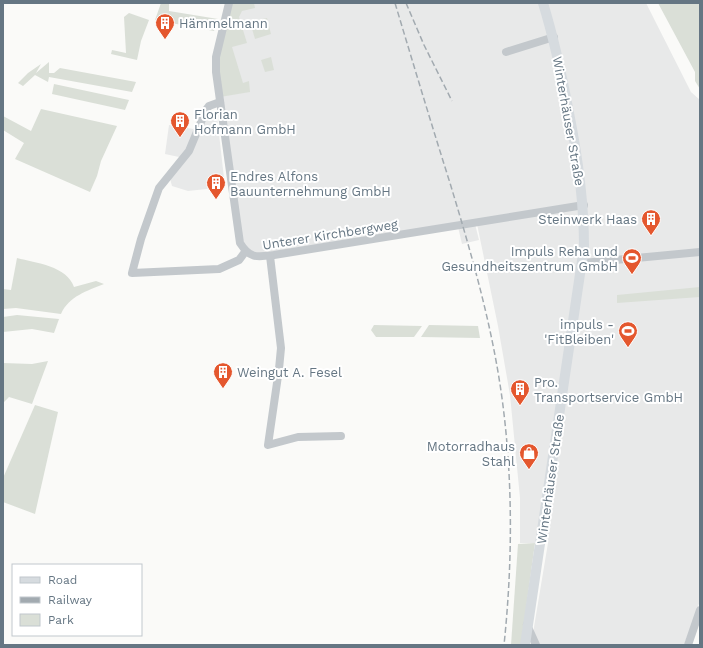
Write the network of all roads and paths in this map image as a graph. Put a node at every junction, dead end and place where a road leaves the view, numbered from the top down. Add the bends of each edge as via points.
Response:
1 (229, 3) edge
2 (543, 3) edge
3 (554, 37) junction
4 (506, 52) dead end
5 (220, 102) junction
6 (584, 206) junction
7 (245, 252) junction
8 (700, 252) edge
9 (270, 256) junction
10 (583, 263) junction
11 (341, 436) dead end
12 (700, 610) edge
13 (527, 624) junction
14 (525, 645) edge
15 (536, 645) edge
16 (688, 645) edge

1 - 5 street, Unterer Kirchbergweg via 216,57
2 - 3 main road, Winterhäuser Straße
3 - 4 street, Winterhäuser Straße
3 - 6 main road, Winterhäuser Straße via 573,131
5 - 7 street, Unterer Kirchbergweg via 240,243
5 - 7 street via 206,110 189,151 159,188 132,273 219,270 239,260
6 - 9 street, Unterer Kirchbergweg
6 - 10 main road, Winterhäuser Straße
7 - 9 street, Unterer Kirchbergweg via 258,258
8 - 10 street
9 - 11 street via 281,348 268,445 298,437
10 - 13 main road, Winterhäuser Straße
12 - 16 street
13 - 14 main road, Winterhäuser Straße
13 - 15 street

